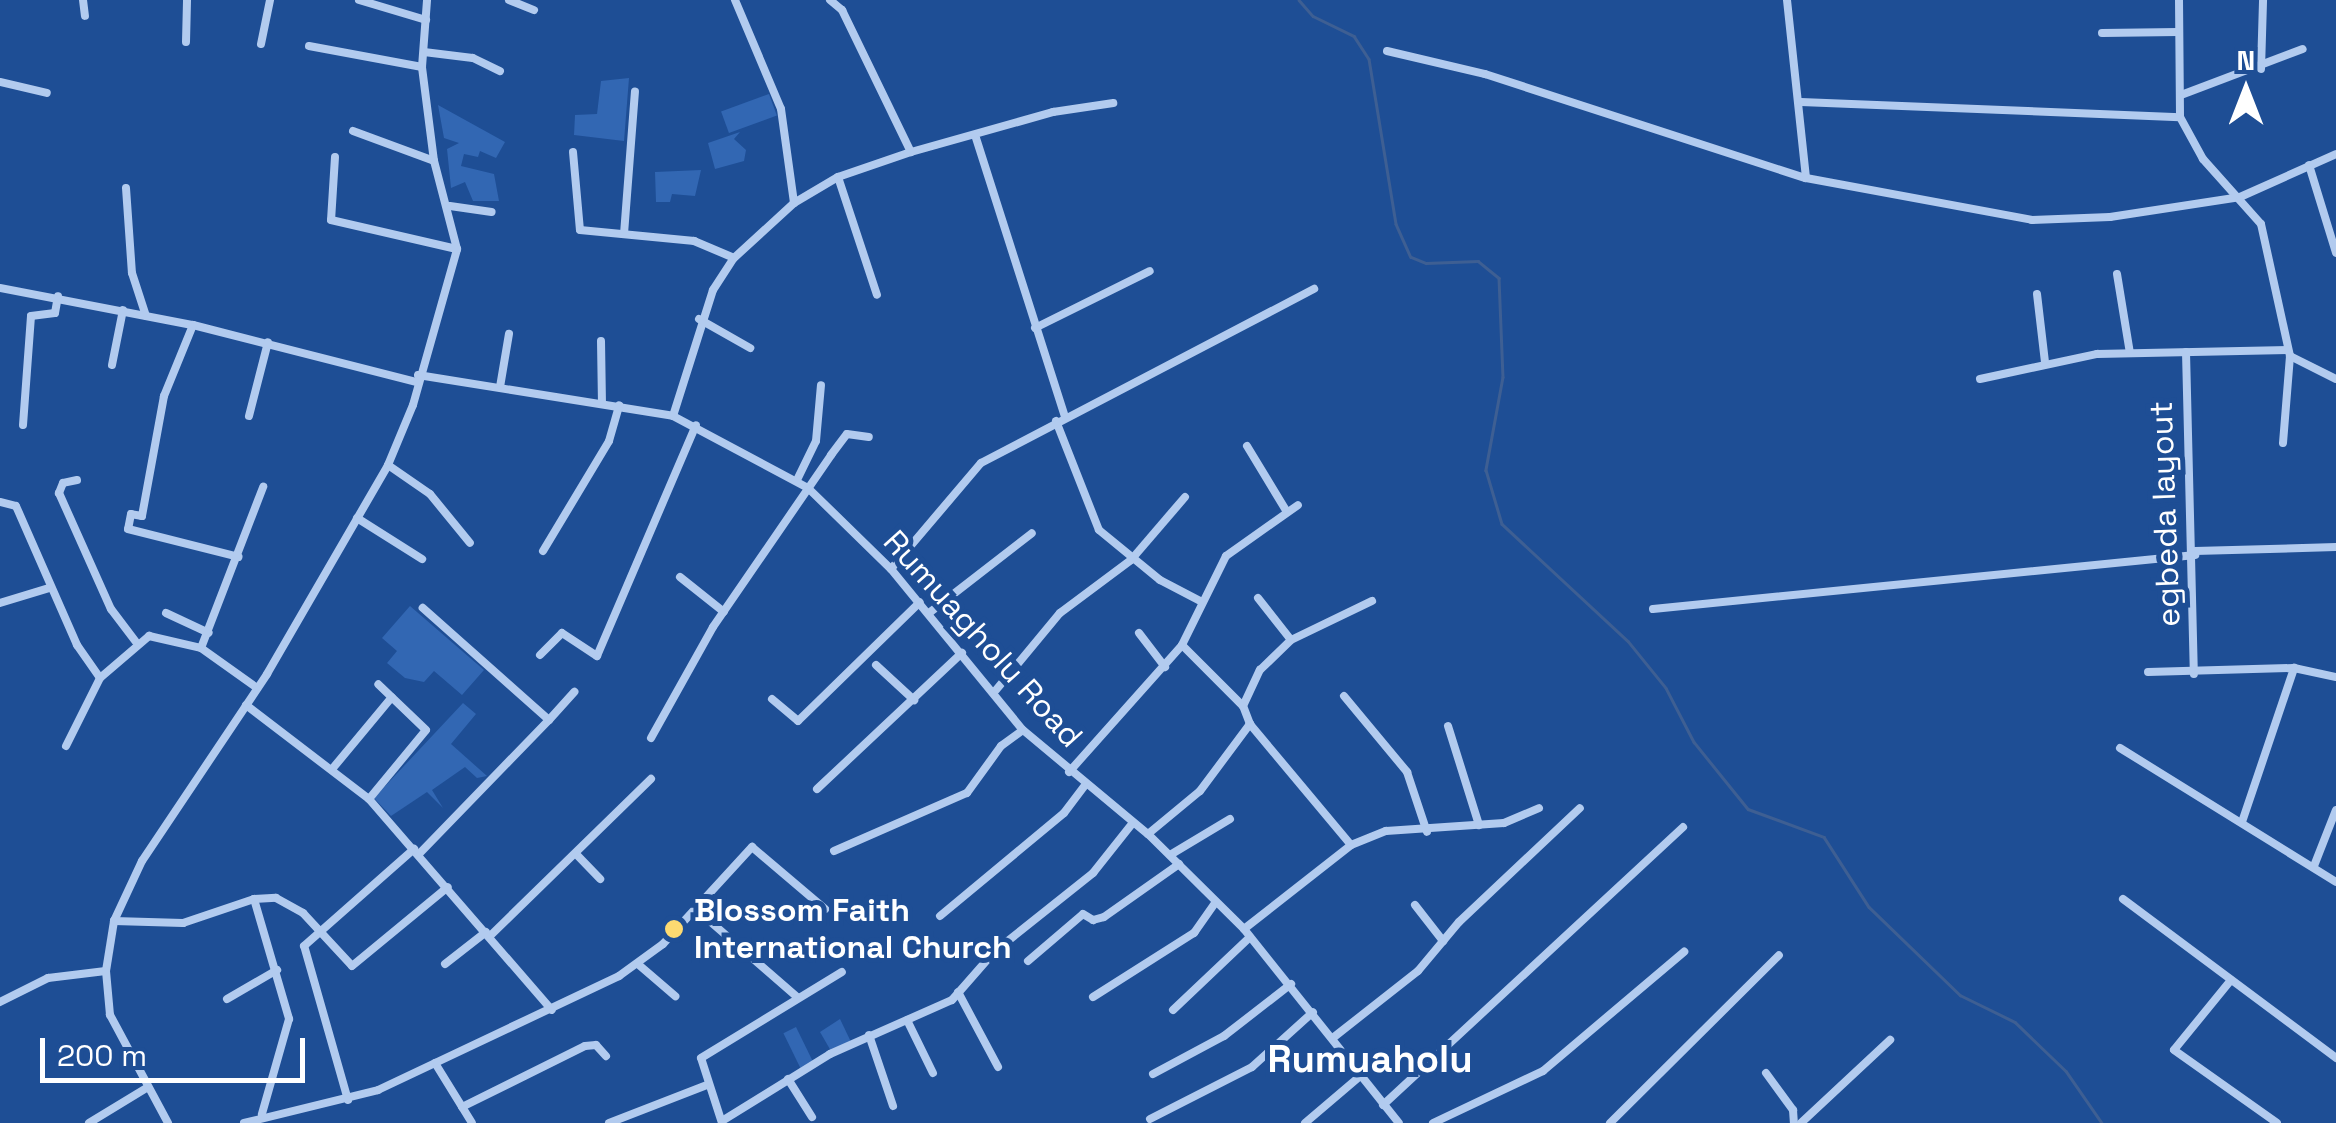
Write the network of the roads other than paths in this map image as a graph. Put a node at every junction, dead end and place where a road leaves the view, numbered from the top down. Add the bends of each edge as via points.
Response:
1 (82, 0) edge
2 (186, 0) edge
3 (270, 0) edge
4 (360, 0) edge
5 (427, 0) edge
6 (509, 0) edge
7 (735, 0) edge
8 (830, 0) edge
9 (1787, 0) edge
10 (2179, 0) edge
11 (2263, 0) edge
12 (534, 10) dead end
13 (85, 16) dead end
14 (426, 20) junction
15 (2102, 32) dead end
16 (2178, 32) junction
17 (186, 42) dead end
18 (260, 44) dead end
19 (310, 46) dead end
20 (2303, 49) dead end
21 (1388, 51) dead end
22 (424, 52) junction
23 (422, 66) junction
24 (2260, 69) junction
25 (500, 71) dead end
26 (0, 82) edge
27 (635, 91) dead end
28 (47, 93) dead end
29 (2181, 94) junction
30 (1801, 102) junction
31 (1114, 104) dead end
32 (2180, 116) junction
33 (353, 131) dead end
34 (976, 138) junction
35 (573, 152) dead end
36 (911, 152) junction
37 (2336, 154) edge
38 (335, 157) dead end
39 (434, 161) junction
40 (2310, 164) junction
41 (838, 177) junction
42 (1806, 178) junction
43 (126, 188) dead end
44 (2240, 197) junction
45 (794, 203) junction
46 (450, 206) junction
47 (492, 212) dead end
48 (624, 234) junction
49 (456, 249) junction
50 (2336, 253) edge
51 (734, 258) junction
52 (1150, 271) dead end
53 (2117, 274) dead end
54 (0, 288) edge
55 (1314, 290) dead end
56 (2036, 294) dead end
57 (58, 296) junction
58 (877, 296) dead end
59 (123, 310) junction
60 (146, 316) junction
61 (700, 318) junction
62 (194, 325) junction
63 (1035, 328) junction
64 (509, 334) dead end
65 (268, 342) junction
66 (601, 342) dead end
67 (750, 348) dead end
68 (2186, 352) junction
69 (2130, 353) junction
70 (2289, 353) junction
71 (2045, 362) junction
72 (112, 364) dead end
73 (418, 379) junction
74 (1980, 379) dead end
75 (2336, 379) edge
76 (821, 385) dead end
77 (500, 387) junction
78 (602, 402) junction
79 (619, 405) junction
80 (249, 416) dead end
81 (674, 416) junction
82 (1060, 419) junction
83 (22, 425) dead end
84 (696, 425) junction
85 (869, 436) dead end
86 (2283, 443) dead end
87 (1247, 446) dead end
88 (388, 465) junction
89 (77, 480) dead end
90 (796, 480) junction
91 (263, 487) dead end
92 (808, 488) junction
93 (1185, 496) dead end
94 (0, 502) edge
95 (1298, 505) dead end
96 (1287, 512) junction
97 (357, 518) junction
98 (1032, 533) dead end
99 (470, 544) dead end
100 (2336, 547) edge
101 (543, 551) dead end
102 (2195, 553) junction
103 (239, 558) junction
104 (422, 559) dead end
105 (1131, 560) junction
106 (891, 570) junction
107 (680, 577) dead end
108 (49, 588) junction
109 (1258, 598) dead end
110 (1372, 601) dead end
111 (920, 602) junction
112 (1202, 602) junction
113 (0, 603) edge
114 (423, 608) dead end
115 (1653, 610) dead end
116 (724, 612) junction
117 (166, 613) dead end
118 (929, 613) junction
119 (209, 633) junction
120 (1139, 633) dead end
121 (1291, 640) junction
122 (136, 642) junction
123 (1182, 646) junction
124 (201, 648) junction
125 (962, 653) junction
126 (540, 655) dead end
127 (876, 666) dead end
128 (1165, 667) junction
129 (2294, 668) junction
130 (2148, 672) dead end
131 (2194, 674) junction
132 (2336, 677) edge
133 (100, 678) junction
134 (378, 684) dead end
135 (257, 688) junction
136 (996, 690) junction
137 (574, 692) dead end
138 (1344, 696) dead end
139 (392, 697) junction
140 (772, 700) dead end
141 (914, 700) junction
142 (246, 705) junction
143 (1243, 706) junction
144 (548, 720) junction
145 (1250, 724) junction
146 (1448, 726) dead end
147 (1023, 730) junction
148 (651, 738) dead end
149 (66, 746) dead end
150 (2120, 748) dead end
151 (332, 768) junction
152 (1069, 772) junction
153 (651, 779) dead end
154 (1084, 786) junction
155 (817, 789) dead end
156 (369, 798) junction
157 (1538, 808) dead end
158 (1580, 808) dead end
159 (2336, 810) edge
160 (1230, 819) dead end
161 (2242, 822) junction
162 (1131, 824) junction
163 (1479, 826) junction
164 (1683, 827) dead end
165 (1426, 832) junction
166 (1148, 834) junction
167 (1350, 844) junction
168 (834, 850) dead end
169 (417, 851) junction
170 (1170, 855) junction
171 (578, 856) junction
172 (1179, 864) junction
173 (2314, 866) junction
174 (600, 879) dead end
175 (2336, 882) edge
176 (448, 887) junction
177 (254, 899) junction
178 (2123, 899) dead end
179 (1215, 903) junction
180 (1415, 905) dead end
181 (826, 909) dead end
182 (697, 910) junction
183 (940, 916) dead end
184 (114, 921) junction
185 (319, 932) junction
186 (1247, 933) junction
187 (488, 934) junction
188 (1443, 941) junction
189 (1684, 952) dead end
190 (1780, 955) dead end
191 (1028, 961) dead end
192 (444, 964) dead end
193 (640, 965) junction
194 (277, 970) junction
195 (106, 971) junction
196 (842, 972) dead end
197 (2230, 980) junction
198 (1291, 984) junction
199 (958, 992) junction
200 (675, 996) dead end
201 (1092, 996) dead end
202 (797, 997) junction
203 (227, 999) dead end
204 (0, 1002) edge
205 (552, 1010) junction
206 (1173, 1010) dead end
207 (1313, 1012) junction
208 (907, 1020) junction
209 (870, 1034) junction
210 (1334, 1038) junction
211 (1890, 1040) dead end
212 (606, 1056) dead end
213 (2336, 1057) edge
214 (434, 1063) junction
215 (998, 1067) dead end
216 (1766, 1072) dead end
217 (932, 1073) dead end
218 (1153, 1074) dead end
219 (1360, 1077) junction
220 (788, 1078) junction
221 (707, 1085) junction
222 (148, 1087) junction
223 (348, 1100) junction
224 (1383, 1105) junction
225 (893, 1106) dead end
226 (462, 1107) junction
227 (262, 1114) junction
228 (812, 1118) dead end
229 (1150, 1119) dead end
230 (722, 1122) edge
231 (89, 1123) edge
232 (168, 1123) edge
233 (244, 1123) edge
234 (472, 1123) edge
235 (610, 1123) edge
236 (1305, 1123) edge
237 (1399, 1123) edge
238 (1433, 1123) edge
239 (1610, 1123) edge
240 (1794, 1123) edge
241 (1802, 1123) edge
242 (2277, 1123) edge

1 - 13 street
2 - 17 street
3 - 18 street
4 - 14 street
5 - 14 street
6 - 12 street
7 - 45 street via 782,110
8 - 36 street via 842,10
9 - 30 street
10 - 16 street
11 - 24 street
14 - 22 street
15 - 16 street
16 - 29 street
19 - 23 street
20 - 24 street
21 - 42 street via 1486,74
22 - 23 street
22 - 25 street via 473,58
23 - 39 street
24 - 29 street
26 - 28 street
27 - 48 street
29 - 32 street
30 - 32 street
30 - 42 street
31 - 34 street via 1053,112
32 - 44 street via 2204,159
33 - 39 street
34 - 36 street
34 - 63 street
35 - 48 street via 575,226
36 - 41 street
37 - 40 street
38 - 49 street via 331,220
39 - 46 street
40 - 44 street
40 - 50 street
41 - 45 street
41 - 58 street
42 - 44 street via 2042,221
43 - 60 street via 132,273
44 - 70 street via 2260,224
45 - 51 street
46 - 47 street
46 - 49 street
48 - 51 street via 694,241
49 - 73 street
51 - 61 street
52 - 63 street
53 - 69 street
54 - 57 street, Rumuagholu Road
55 - 82 street
56 - 71 street
57 - 59 street, Rumuagholu Road
57 - 83 street via 56,312 30,316
59 - 60 street, Rumuagholu Road
59 - 72 street
60 - 62 street, Rumuagholu Road
61 - 67 street
61 - 81 street
62 - 65 street, Rumuagholu Road
62 - 103 street via 164,396 142,516 131,514 128,530
63 - 82 street
64 - 77 street
65 - 73 street, Rumuagholu Road
65 - 80 street
66 - 78 street
68 - 69 street
68 - 70 street
68 - 102 street, egbeda layout
69 - 71 street
70 - 75 street
70 - 86 street
71 - 74 street
73 - 77 street, Rumuagholu Road
73 - 88 street
76 - 90 street via 816,441
77 - 78 street, Rumuagholu Road
78 - 79 street, Rumuagholu Road
79 - 81 street, Rumuagholu Road
79 - 101 street via 609,441
81 - 84 street, Rumuagholu Road
82 - 105 street via 1087,513
82 - 106 street via 981,463
84 - 90 street, Rumuagholu Road
84 - 126 street via 597,656 562,633
85 - 92 street via 847,434
87 - 96 street
88 - 97 street
88 - 99 street via 430,494
89 - 122 street via 64,483 59,493 111,609
90 - 92 street, Rumuagholu Road
91 - 103 street
92 - 106 street, Rumuagholu Road
92 - 116 street
93 - 105 street
94 - 108 street via 16,506
95 - 96 street
96 - 112 street via 1226,556
97 - 104 street
97 - 135 street
98 - 118 street
100 - 102 street
102 - 115 street
102 - 131 street, egbeda layout
103 - 119 street
105 - 112 street
105 - 136 street via 1060,613
106 - 111 street, Rumuagholu Road
107 - 116 street
108 - 113 street
108 - 133 street
109 - 121 street
110 - 121 street
111 - 118 street, Rumuagholu Road
111 - 140 street via 798,721
112 - 123 street
114 - 144 street
116 - 148 street
117 - 119 street
118 - 125 street, Rumuagholu Road
119 - 124 street
120 - 128 street
121 - 143 street via 1260,670
122 - 124 street via 159,636
122 - 133 street
123 - 128 street
123 - 143 street
124 - 135 street
125 - 136 street, Rumuagholu Road
125 - 141 street
127 - 141 street
128 - 152 street
129 - 131 street
129 - 132 street
129 - 161 street
130 - 131 street
133 - 149 street
134 - 139 street
135 - 142 street
136 - 147 street, Rumuagholu Road
137 - 144 street
138 - 165 street via 1407,772
139 - 151 street
139 - 156 street via 425,734
141 - 155 street
142 - 151 street
142 - 184 street via 142,860
143 - 145 street
144 - 169 street
145 - 166 street via 1200,791
145 - 167 street
146 - 163 street
147 - 152 street, Rumuagholu Road
147 - 168 street via 1001,746 967,793
150 - 161 street
151 - 156 street
152 - 154 street, Rumuagholu Road
153 - 171 street
154 - 162 street, Rumuagholu Road
154 - 183 street via 1064,813
156 - 169 street
157 - 163 street
158 - 188 street
159 - 173 street
160 - 170 street
161 - 173 street
162 - 166 street, Rumuagholu Road
162 - 199 street via 1093,873 994,952
163 - 165 street
164 - 224 street
165 - 167 street via 1386,831
166 - 170 street, Rumuagholu Road
167 - 186 street
169 - 176 street
169 - 185 street
170 - 172 street, Rumuagholu Road
171 - 174 street
171 - 187 street
172 - 179 street, Rumuagholu Road
172 - 191 street via 1104,917 1083,914
173 - 175 street
176 - 185 street via 352,966
176 - 187 street
177 - 184 street via 183,924
177 - 185 street via 290,904
177 - 194 street
178 - 197 street
179 - 186 street, Rumuagholu Road
179 - 201 street via 1194,933
180 - 188 street
181 - 182 street via 752,847
182 - 193 street
182 - 202 street
184 - 195 street
185 - 223 street via 303,951
186 - 198 street, Rumuagholu Road
186 - 206 street
187 - 192 street
187 - 205 street
188 - 210 street via 1418,971
189 - 238 street via 1543,1070
190 - 239 street
193 - 200 street
193 - 205 street
194 - 203 street
194 - 227 street via 288,1001 288,1031
195 - 204 street via 48,978
195 - 222 street via 116,1030
196 - 202 street
197 - 213 street
197 - 242 street via 2174,1050
198 - 207 street, Rumuagholu Road
198 - 218 street via 1224,1036
199 - 208 street
199 - 215 street
202 - 221 street via 702,1058
205 - 214 street
207 - 210 street, Rumuagholu Road
207 - 229 street via 1252,1067
208 - 209 street
208 - 217 street
209 - 220 street
209 - 225 street
210 - 219 street, Rumuagholu Road
211 - 241 street
212 - 226 street via 596,1045 586,1046
214 - 223 street
214 - 226 street
216 - 240 street
219 - 224 street, Rumuagholu Road
219 - 236 street
220 - 228 street
220 - 230 street
221 - 230 street
221 - 235 street
222 - 231 street
222 - 232 street
223 - 227 street
224 - 237 street, Rumuagholu Road
226 - 234 street
227 - 233 street

